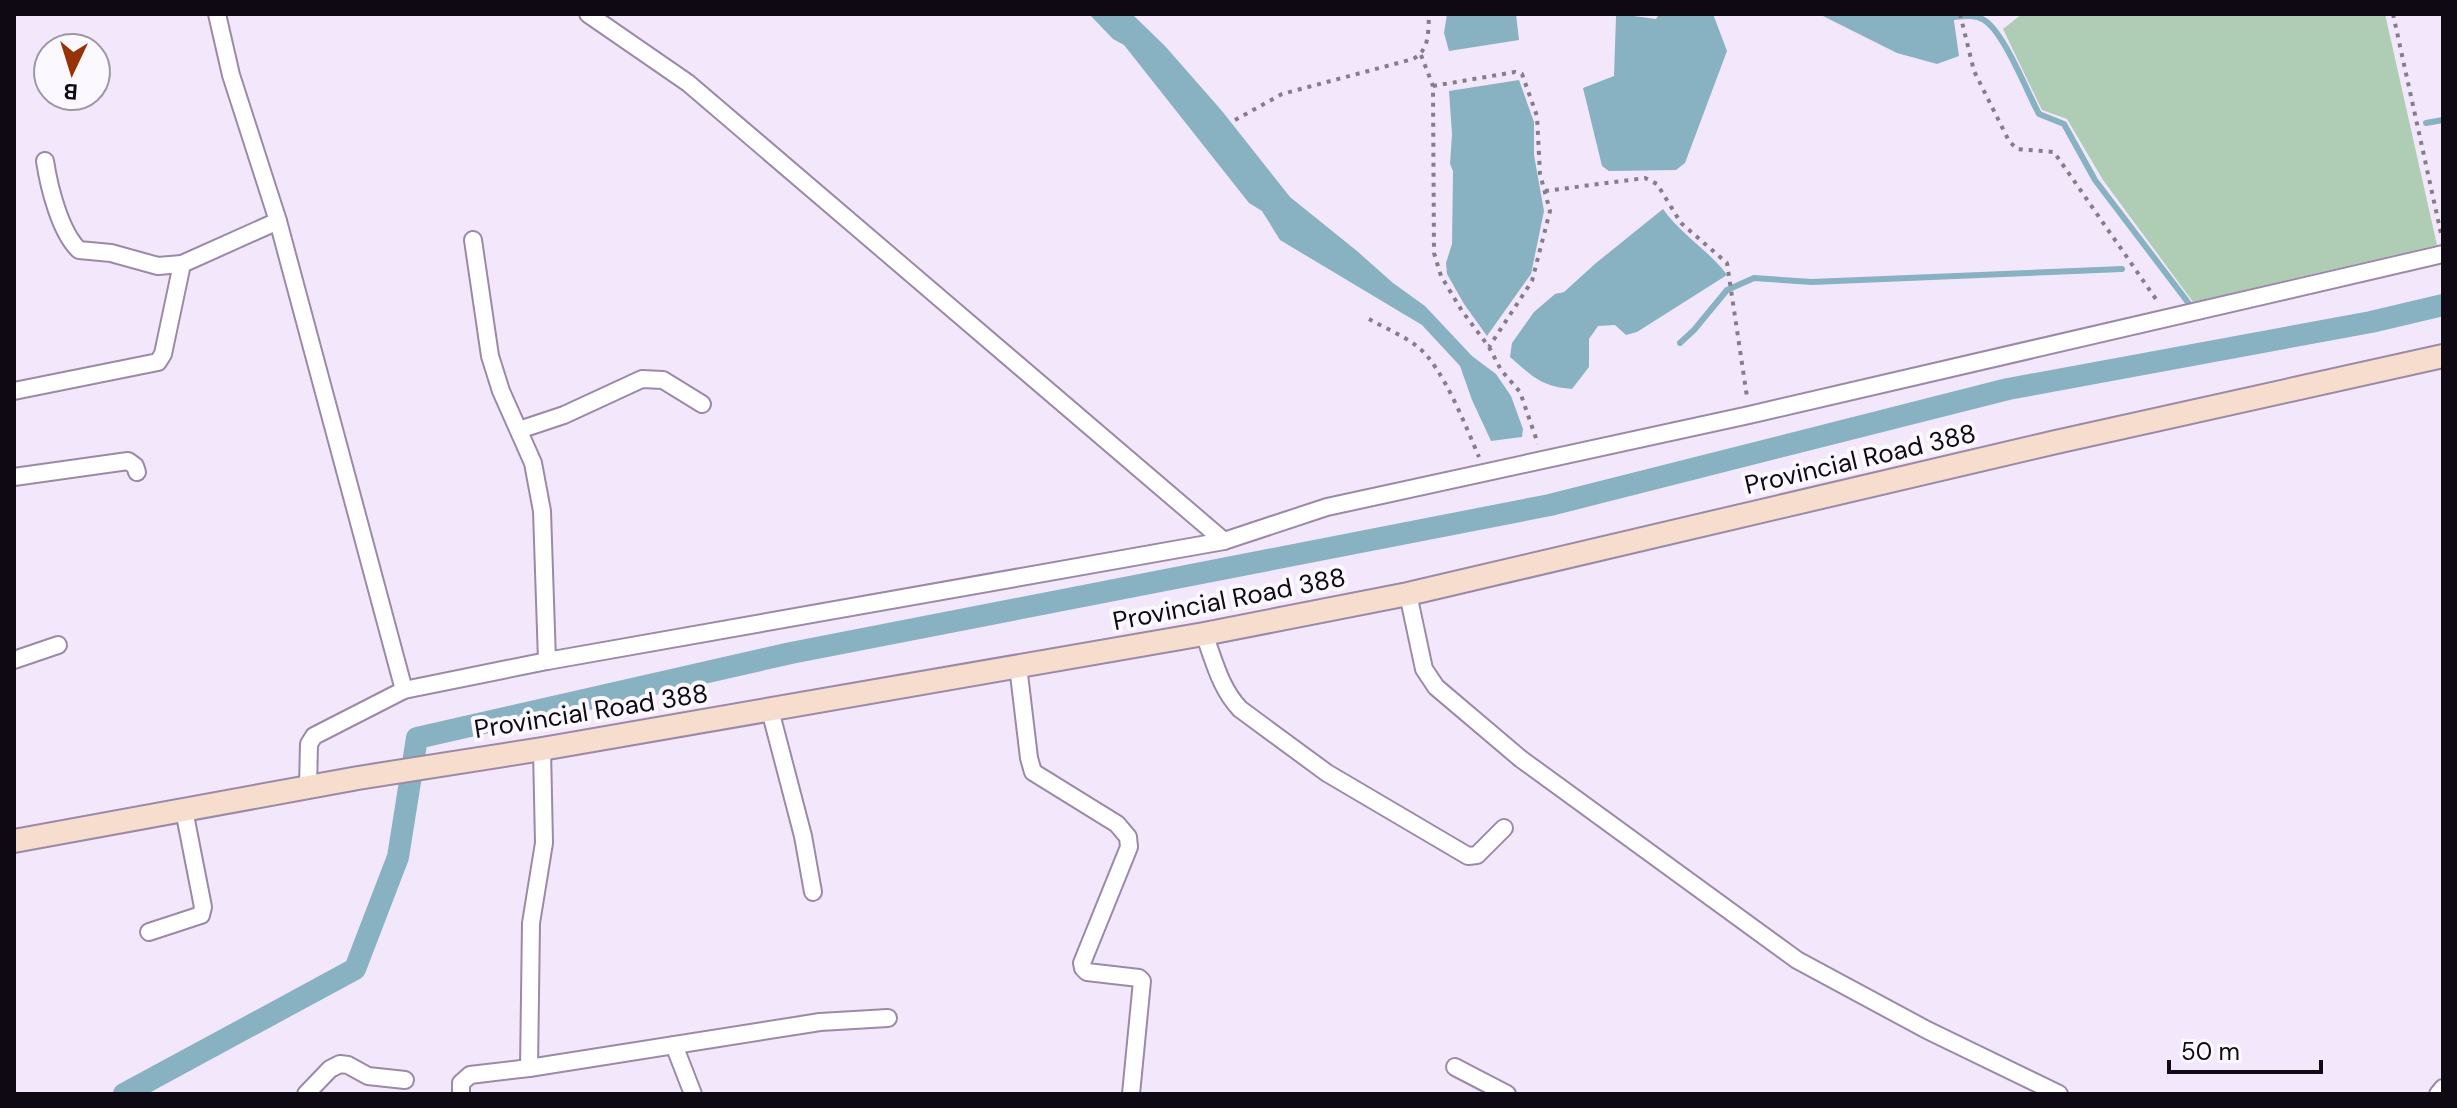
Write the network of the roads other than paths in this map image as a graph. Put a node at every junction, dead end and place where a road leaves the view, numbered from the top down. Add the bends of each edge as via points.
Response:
1 (217, 14) edge
2 (588, 14) edge
3 (45, 161) dead end
4 (278, 221) junction
5 (473, 240) dead end
6 (2443, 254) edge
7 (182, 264) junction
8 (2443, 356) edge
9 (14, 391) edge
10 (702, 404) dead end
11 (519, 430) junction
12 (137, 472) dead end
13 (14, 477) edge
14 (1224, 541) junction
15 (1408, 594) junction
16 (1204, 634) junction
17 (58, 645) dead end
18 (14, 660) edge
19 (547, 661) junction
20 (1018, 666) junction
21 (404, 690) junction
22 (770, 710) junction
23 (542, 749) junction
24 (308, 787) junction
25 (184, 810) junction
26 (1504, 828) dead end
27 (14, 841) edge
28 (813, 892) dead end
29 (149, 932) dead end
30 (888, 1018) dead end
31 (674, 1045) junction
32 (1455, 1067) dead end
33 (529, 1068) junction
34 (405, 1080) dead end
35 (2443, 1088) edge
36 (306, 1094) edge
37 (461, 1094) edge
38 (693, 1094) edge
39 (1131, 1094) edge
40 (1507, 1094) edge
41 (2059, 1094) edge
42 (2438, 1094) edge

1 - 4 street
2 - 14 street via 688,83
3 - 7 street via 48,185 79,250 158,266
4 - 7 street
4 - 21 street
5 - 11 street via 490,356
6 - 14 street via 1327,507
7 - 9 street via 158,362
8 - 15 main road, Provincial Road 388
10 - 11 street via 663,380 642,379
11 - 19 street via 533,463 542,511
12 - 13 street via 128,461
14 - 19 street
15 - 16 main road, Provincial Road 388
15 - 41 street via 1424,669 1436,687 1521,759 1797,960
16 - 20 main road, Provincial Road 388
16 - 26 street via 1231,700 1327,773 1468,856 1477,855
17 - 18 street
19 - 21 street
20 - 22 main road, Provincial Road 388
20 - 39 street via 1033,772 1117,824 1128,837 1129,847 1082,963 1087,972 1142,981
21 - 24 street via 314,736 309,744
22 - 23 main road, Provincial Road 388
22 - 28 street
23 - 24 main road, Provincial Road 388
23 - 33 street via 544,843 531,923
24 - 25 main road, Provincial Road 388
25 - 27 main road, Provincial Road 388
25 - 29 street via 201,915
30 - 31 street via 820,1022
31 - 33 street
31 - 38 street
32 - 40 street
33 - 37 street via 470,1075 461,1083
34 - 36 street via 368,1076 340,1064
35 - 42 street

